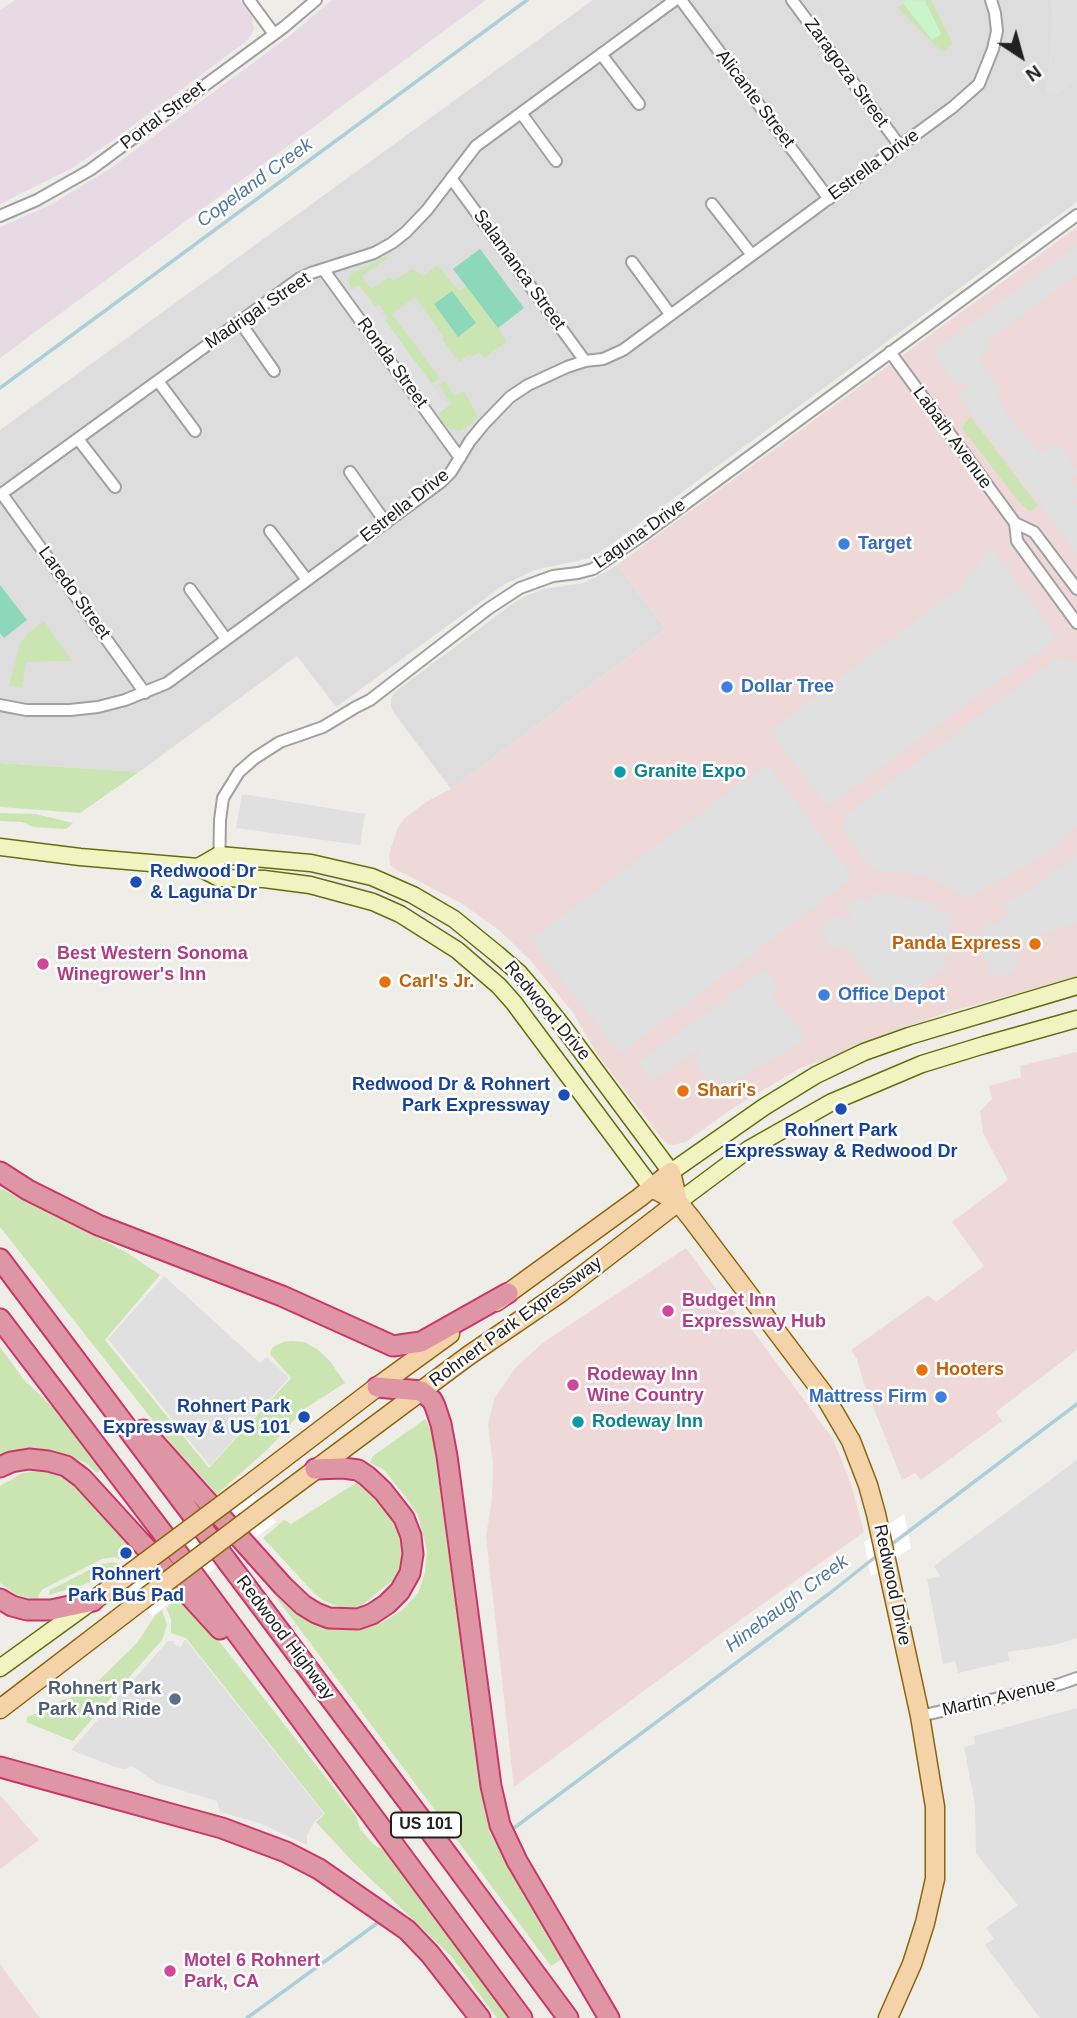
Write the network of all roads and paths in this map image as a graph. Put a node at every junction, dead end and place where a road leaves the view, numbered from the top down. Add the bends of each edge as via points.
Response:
1 (249, 0) edge
2 (316, 0) edge
3 (675, 0) edge
4 (681, 0) edge
5 (792, 0) edge
6 (991, 0) edge
7 (274, 34) junction
8 (601, 54) junction
9 (639, 104) dead end
10 (521, 113) junction
11 (900, 146) junction
12 (556, 162) dead end
13 (452, 178) junction
14 (829, 199) junction
15 (712, 204) dead end
16 (1077, 215) edge
17 (0, 216) edge
18 (752, 255) junction
19 (632, 262) dead end
20 (323, 269) junction
21 (670, 314) junction
22 (240, 322) junction
23 (890, 352) junction
24 (585, 362) junction
25 (274, 371) dead end
26 (158, 381) junction
27 (195, 430) dead end
28 (78, 439) junction
29 (460, 458) junction
30 (350, 472) dead end
31 (115, 487) dead end
32 (1, 495) edge
33 (386, 523) junction
34 (1015, 523) junction
35 (270, 531) dead end
36 (307, 580) junction
37 (190, 589) dead end
38 (1077, 589) edge
39 (1077, 623) edge
40 (226, 639) junction
41 (145, 693) junction
42 (0, 705) edge
43 (0, 847) edge
44 (219, 855) junction
45 (198, 867) junction
46 (219, 878) junction
47 (1077, 986) edge
48 (976, 1017) junction
49 (1077, 1019) edge
50 (984, 1045) junction
51 (671, 1171) junction
52 (0, 1172) edge
53 (652, 1188) junction
54 (678, 1202) junction
55 (0, 1259) edge
56 (508, 1293) junction
57 (0, 1319) edge
58 (66, 1347) junction
59 (377, 1387) junction
60 (421, 1391) junction
61 (0, 1467) edge
62 (315, 1469) junction
63 (0, 1599) edge
64 (93, 1601) junction
65 (0, 1668) edge
66 (1077, 1678) edge
67 (0, 1709) edge
68 (920, 1716) junction
69 (302, 1720) junction
70 (0, 1767) edge
71 (480, 2018) edge
72 (522, 2018) edge
73 (568, 2018) edge
74 (609, 2018) edge
75 (888, 2018) edge

1 - 7 street
2 - 7 street, Portal Street
3 - 8 street, Madrigal Street
4 - 14 street, Alicante Street
5 - 11 street, Zaragoza Street
6 - 11 street, Estrella Drive via 996,22 994,45 979,83
7 - 17 street, Portal Street via 90,170
8 - 9 street
8 - 10 street, Madrigal Street
10 - 12 street
10 - 13 street, Madrigal Street via 476,146
11 - 14 street, Estrella Drive
13 - 20 street, Madrigal Street via 419,219 392,243
13 - 24 street, Salamanca Street
14 - 18 street, Estrella Drive
15 - 18 street
16 - 23 street, Laguna Drive
18 - 21 street, Estrella Drive
19 - 21 street
20 - 22 street, Madrigal Street via 300,278
20 - 29 street, Ronda Street
21 - 24 street, Estrella Drive via 613,355
22 - 25 street
22 - 26 street, Madrigal Street
23 - 34 street, Labath Avenue
23 - 44 street, Laguna Drive via 593,569 520,588 370,700 255,758 239,772 223,798
24 - 29 street, Estrella Drive via 510,397
26 - 27 street
26 - 28 street, Madrigal Street
28 - 31 street
28 - 32 street, Madrigal Street
29 - 33 street, Estrella Drive via 441,482
30 - 33 street
32 - 41 street, Laredo Street
33 - 36 street, Estrella Drive
34 - 38 street, Labath Avenue via 1034,532
34 - 39 street, Labath Avenue via 1017,541
35 - 36 street
36 - 40 street, Estrella Drive
37 - 40 street
40 - 41 street, Estrella Drive via 167,683
41 - 42 street, Estrella Drive via 70,710
43 - 45 main road, Redwood Drive
44 - 45 main road
44 - 46 street, Laguna Drive
44 - 51 main road, Redwood Drive via 311,863 372,877 454,919 519,973
45 - 46 main road, Redwood Drive
46 - 53 main road, Redwood Drive via 310,885 356,897 400,914 457,950 514,1003
47 - 48 main road, Rohnert Park Expressway
48 - 50 main road
48 - 51 main road, Rohnert Park Expressway via 875,1048 816,1075
49 - 50 main road, Rohnert Park Expressway
50 - 54 main road, Rohnert Park Expressway via 922,1064 832,1102 749,1149
51 - 53 main road, Rohnert Park Expressway
51 - 54 main road, Redwood Drive
52 - 56 highway via 98,1225 282,1296 394,1346 421,1342
53 - 54 main road, Redwood Drive
53 - 56 main road, Rohnert Park Expressway
54 - 60 main road, Rohnert Park Expressway
54 - 68 main road, Redwood Drive via 822,1393 857,1454 888,1564
55 - 58 highway, Redwood Highway / US 101
56 - 59 main road, Rohnert Park Expressway
57 - 69 highway, Redwood Highway / US 101
58 - 62 highway via 303,1605 323,1616 358,1619 387,1604 400,1591 410,1573 411,1536 404,1518 368,1476 343,1468
58 - 73 highway, Redwood Highway / US 101
59 - 60 highway
59 - 64 main road, Rohnert Park Expressway, bridge
60 - 62 main road, Rohnert Park Expressway
60 - 74 highway via 432,1400 441,1424 500,1825
61 - 69 highway via 29,1459 48,1461 66,1466 82,1478
62 - 67 main road, Rohnert Park Expressway, bridge
63 - 64 highway via 26,1610
64 - 65 main road, Rohnert Park Expressway
66 - 68 street, Martin Avenue
68 - 75 main road, Redwood Drive via 935,1807 934,1879 912,1964
69 - 72 highway, Redwood Highway / US 101
70 - 71 highway via 222,1828 319,1869 407,1930

